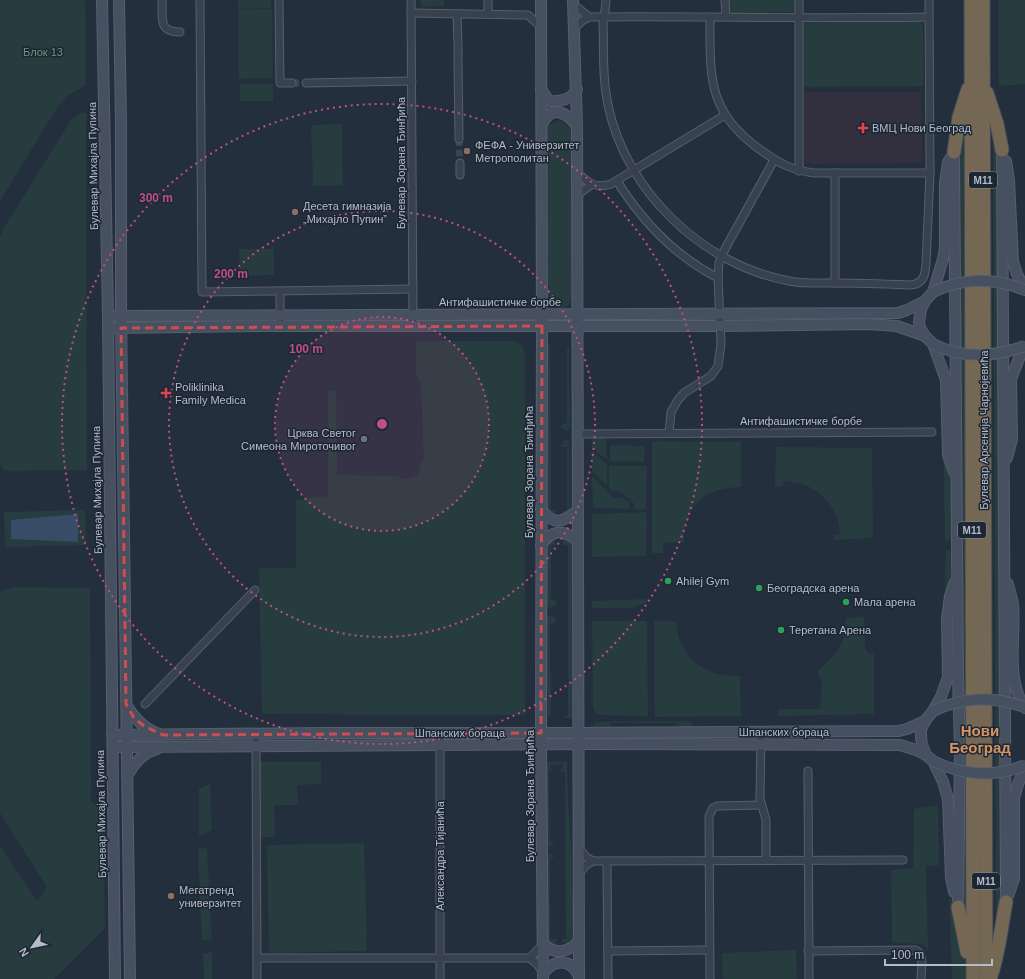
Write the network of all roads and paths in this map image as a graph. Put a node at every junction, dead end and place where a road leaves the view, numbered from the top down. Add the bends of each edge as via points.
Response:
1 (102, 0) edge
2 (119, 0) edge
3 (162, 0) edge
4 (200, 0) edge
5 (279, 0) edge
6 (411, 0) edge
7 (488, 0) edge
8 (606, 0) edge
9 (725, 0) edge
10 (799, 0) edge
11 (929, 0) edge
12 (971, 0) edge
13 (983, 0) edge
14 (541, 2) edge
15 (573, 4) edge
16 (411, 13) junction
17 (457, 14) junction
18 (488, 14) junction
19 (528, 15) junction
20 (726, 16) junction
21 (710, 17) junction
22 (929, 17) junction
23 (589, 18) junction
24 (602, 18) junction
25 (799, 18) junction
26 (541, 27) junction
27 (574, 29) junction
28 (180, 32) dead end
29 (977, 80) junction
30 (412, 82) junction
31 (292, 83) tunnel mouth
32 (306, 83) tunnel mouth
33 (541, 87) junction
34 (577, 89) junction
35 (104, 102) junction
36 (120, 102) junction
37 (725, 115) junction
38 (542, 124) junction
39 (577, 126) junction
40 (459, 139) tunnel mouth
41 (1002, 150) junction
42 (954, 152) junction
43 (774, 160) junction
44 (460, 163) tunnel mouth
45 (634, 170) junction
46 (800, 171) junction
47 (577, 172) junction
48 (835, 173) junction
49 (930, 173) junction
50 (460, 175) dead end
51 (617, 181) junction
52 (590, 185) junction
53 (577, 195) junction
54 (722, 256) junction
55 (718, 278) junction
56 (835, 283) junction
57 (413, 289) junction
58 (1024, 290) edge
59 (280, 291) junction
60 (933, 292) junction
61 (925, 300) junction
62 (578, 313) junction
63 (720, 313) junction
64 (413, 314) junction
65 (542, 314) junction
66 (280, 315) junction
67 (108, 316) junction
68 (121, 316) junction
69 (280, 326) junction
70 (413, 326) junction
71 (542, 326) junction
72 (578, 326) junction
73 (720, 326) junction
74 (108, 328) junction
75 (121, 328) junction
76 (925, 336) junction
77 (933, 344) junction
78 (1025, 346) edge
79 (932, 432) dead end
80 (669, 433) junction
81 (578, 434) junction
82 (1003, 476) junction
83 (957, 480) junction
84 (541, 509) junction
85 (578, 510) junction
86 (124, 526) junction
87 (110, 527) junction
88 (578, 542) junction
89 (541, 546) junction
90 (1004, 570) junction
91 (957, 574) junction
92 (255, 590) dead end
93 (126, 704) junction
94 (145, 704) dead end
95 (1025, 707) edge
96 (933, 711) junction
97 (925, 721) junction
98 (760, 731) junction
99 (440, 733) junction
100 (541, 733) junction
101 (578, 733) junction
102 (256, 734) junction
103 (112, 735) junction
104 (127, 735) junction
105 (163, 735) junction
106 (541, 744) junction
107 (578, 744) junction
108 (761, 744) junction
109 (440, 745) junction
110 (256, 746) junction
111 (112, 747) junction
112 (127, 747) junction
113 (162, 747) junction
114 (930, 758) junction
115 (1025, 767) edge
116 (808, 771) dead end
117 (127, 776) junction
118 (761, 805) junction
119 (579, 848) junction
120 (766, 860) junction
121 (808, 860) junction
122 (903, 860) dead end
123 (593, 861) junction
124 (607, 861) junction
125 (710, 861) junction
126 (579, 874) junction
127 (1006, 902) junction
128 (958, 907) junction
129 (579, 941) junction
130 (543, 944) junction
131 (709, 950) junction
132 (608, 951) junction
133 (808, 951) junction
134 (257, 958) junction
135 (440, 958) junction
136 (530, 958) junction
137 (543, 976) edge
138 (579, 977) edge
139 (115, 979) edge
140 (130, 979) edge
141 (257, 979) edge
142 (440, 979) edge
143 (608, 979) edge
144 (710, 979) edge
145 (809, 979) edge
146 (922, 979) edge
147 (972, 979) edge
148 (986, 979) edge
149 (990, 979) edge

1 - 35 street, Булевар Михајла Пупина
2 - 36 street
3 - 28 street via 163,24 172,32
4 - 59 street via 202,292
5 - 31 street via 280,83
6 - 16 street, Булевар Зорана Ђинђића
7 - 18 street
8 - 24 street
9 - 20 street
10 - 25 street
11 - 22 street
12 - 29 highway, Булевар Арсенија Чарнојевића / M11
13 - 29 highway, Булевар Арсенија Чарнојевића / M11
14 - 19 street
14 - 26 street, Булевар Зорана Ђинђића
15 - 23 street
15 - 27 street
16 - 17 street
16 - 30 street, Булевар Зорана Ђинђића
17 - 18 street
17 - 40 street
18 - 19 street
19 - 26 street
20 - 21 street
20 - 25 street
21 - 24 street
21 - 37 street via 712,83
22 - 25 street
22 - 49 street
23 - 24 street
23 - 27 street
24 - 45 street via 608,106 620,143
25 - 46 street
26 - 33 street, Булевар Зорана Ђинђића
27 - 34 street
29 - 41 highway via 997,124
29 - 42 highway via 958,117
29 - 147 highway, Булевар Арсенија Чарнојевића / M11
29 - 148 highway, Булевар Арсенија Чарнојевића / M11
30 - 32 street
30 - 57 street, Булевар Зорана Ђинђића
33 - 34 street via 549,101 558,102 572,96
33 - 38 street, Булевар Зорана Ђинђића
34 - 39 street
35 - 36 street
35 - 67 street, Булевар Михајла Пупина
36 - 68 street
37 - 43 street via 735,130
37 - 45 street
38 - 39 street via 547,116 557,112 568,116
38 - 65 street, Булевар Зорана Ђинђића
39 - 47 street
41 - 58 street via 1010,180 1013,262
41 - 82 street, Булевар Арсенија Чарнојевића
42 - 60 street via 948,162 945,183 945,248
42 - 83 street
43 - 46 street
43 - 54 street
44 - 50 street
45 - 51 street
45 - 54 street via 658,205 675,223
46 - 48 street
47 - 52 street
47 - 53 street
48 - 49 street
48 - 56 street
49 - 56 street via 925,277 921,282 916,285
51 - 52 street via 606,185
51 - 55 street via 636,209 660,236 686,258
52 - 53 street
53 - 62 street
54 - 55 street
54 - 56 street via 777,278 799,282
55 - 63 street
57 - 59 street
57 - 64 street, Булевар Зорана Ђинђића
58 - 60 street, bridge via 995,281 975,280 944,286
59 - 66 street
60 - 61 street
61 - 63 street, Антифашистичке борбе via 898,313
61 - 76 street via 919,316 920,328
62 - 63 street, Антифашистичке борбе
62 - 65 street, Антифашистичке борбе
62 - 72 street
63 - 73 street
64 - 65 street, Антифашистичке борбе
64 - 66 street, Антифашистичке борбе
64 - 70 street, Булевар Зорана Ђинђића
65 - 71 street, Булевар Зорана Ђинђића
66 - 68 street, Антифашистичке борбе
66 - 69 street
67 - 68 street, Антифашистичке борбе
67 - 74 street, Булевар Михајла Пупина
68 - 75 street
69 - 70 street
69 - 75 street
70 - 71 street
71 - 72 street
71 - 84 street, Булевар Зорана Ђинђића
72 - 73 street
72 - 81 street
73 - 76 street via 898,326
73 - 80 street via 718,366 711,376 678,400 671,412
74 - 75 street
74 - 87 street, Булевар Михајла Пупина
75 - 86 street
76 - 77 street
77 - 78 street, bridge via 958,353 974,354 995,354
77 - 83 street via 946,380 948,455
78 - 82 street via 1011,379 1012,439
79 - 80 street, Антифашистичке борбе
80 - 81 street, Антифашистичке борбе
81 - 85 street
82 - 90 street, Булевар Арсенија Чарнојевића
83 - 91 street
84 - 85 street via 553,521 570,517
84 - 89 street, Булевар Зорана Ђинђића
85 - 88 street
86 - 87 street
86 - 93 street
87 - 103 street, Булевар Михајла Пупина
88 - 89 street via 571,536 559,532 551,534
88 - 101 street
89 - 100 street, Булевар Зорана Ђинђића
90 - 95 street via 1013,604 1014,678 1017,692
90 - 127 street, Булевар Арсенија Чарнојевића
91 - 96 street via 947,618 948,678
91 - 128 street via 960,750
92 - 94 street
93 - 104 street
93 - 105 street via 134,718
95 - 96 street, bridge via 988,699 949,704
96 - 97 street
97 - 98 street, Шпанских бораца via 899,731
97 - 114 street via 921,729 921,741
98 - 101 street, Шпанских бораца
98 - 108 street
99 - 100 street, Шпанских бораца
99 - 102 street, Шпанских бораца
99 - 109 street, Александра Тијанића
100 - 101 street, Шпанских бораца
100 - 106 street, Булевар Зорана Ђинђића
101 - 107 street
102 - 105 street, Шпанских бораца
102 - 110 street
103 - 104 street, Шпанских бораца
103 - 111 street, Булевар Михајла Пупина
104 - 105 street, Шпанских бораца
104 - 112 street
106 - 107 street, Шпанских бораца
106 - 109 street, Шпанских бораца
106 - 130 street, Булевар Зорана Ђинђића
107 - 108 street, Шпанских бораца
107 - 119 street
108 - 114 street, Шпанских бораца via 900,745
108 - 118 street
109 - 110 street, Шпанских бораца
109 - 135 street, Александра Тијанића
110 - 113 street, Шпанских бораца
110 - 134 street
111 - 112 street, Шпанских бораца
111 - 139 street, Булевар Михајла Пупина
112 - 113 street, Шпанских бораца
112 - 117 street
113 - 117 street via 149,751 140,758
114 - 115 street, Шпанских бораца, bridge via 946,768 973,774
114 - 128 street via 943,782 948,799 951,878
115 - 127 street via 1014,798 1014,879
116 - 121 street
117 - 140 street
118 - 120 street via 766,820
118 - 125 street via 713,808 708,816
119 - 123 street
119 - 126 street
120 - 121 street
120 - 125 street
121 - 122 street
121 - 133 street
123 - 124 street
123 - 126 street
124 - 125 street
124 - 132 street
125 - 131 street
126 - 129 street
127 - 149 highway via 996,963
128 - 147 highway
129 - 130 street via 564,952 552,950
129 - 138 street
130 - 136 street
130 - 137 street, Булевар Зорана Ђинђића
131 - 132 street
131 - 144 street
132 - 143 street
133 - 145 street
133 - 146 street via 916,950 922,957
134 - 135 street
134 - 141 street
135 - 136 street
135 - 142 street, Александра Тијанића
136 - 137 street via 537,964
137 - 138 street via 552,964 563,962 575,968

